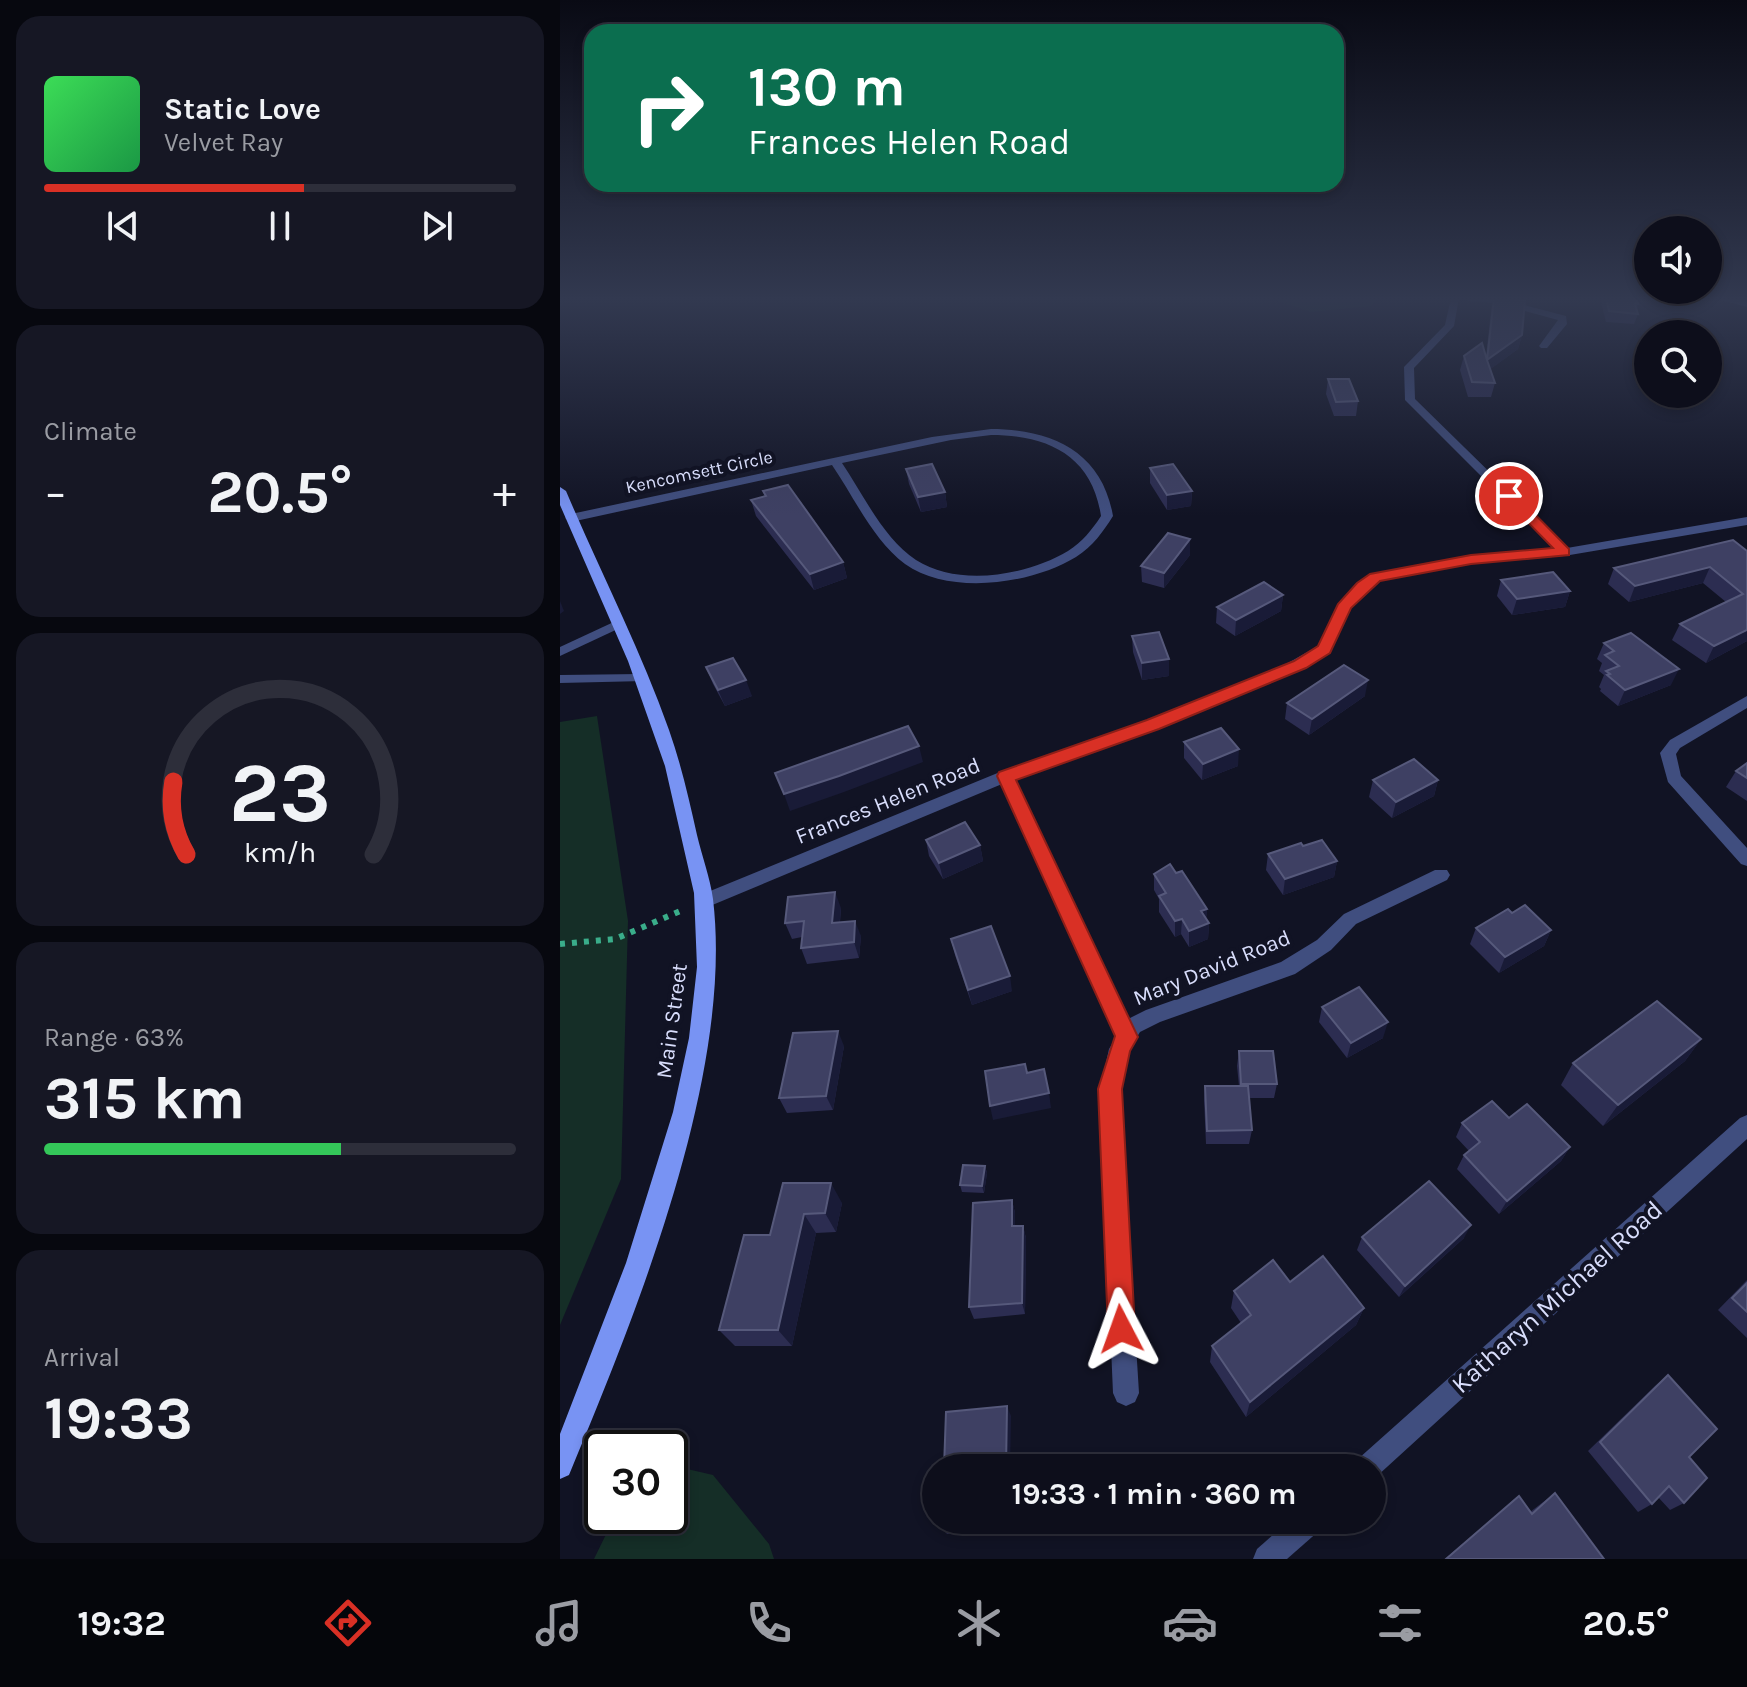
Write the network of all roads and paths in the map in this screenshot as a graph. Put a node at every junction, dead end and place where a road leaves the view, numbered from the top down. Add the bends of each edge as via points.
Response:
1 (1409, 371) edge
2 (835, 461) junction
3 (560, 491) edge
4 (571, 518) junction
5 (1747, 521) edge
6 (1564, 552) junction
7 (618, 624) junction
8 (560, 652) edge
9 (641, 678) junction
10 (560, 679) edge
11 (1747, 701) edge
12 (1006, 776) junction
13 (1747, 859) edge
14 (1441, 875) dead end
15 (704, 901) junction
16 (560, 944) edge
17 (1127, 1037) junction
18 (1747, 1125) edge
19 (1126, 1393) dead end
20 (1383, 1454) edge
21 (560, 1466) edge
22 (1295, 1534) edge
23 (1267, 1559) edge

1 - 6 street via 1410,400
2 - 2 street, Kencomsett Circle via 902,555 921,568 949,576 987,579 1044,567 1092,540 1107,516 1103,494 1078,458 1060,444 1031,434 976,433
2 - 4 street, Kencomsett Circle
3 - 4 main road, Main Street
4 - 7 main road, Main Street
5 - 6 street, Frances Helen Road
6 - 12 street, Frances Helen Road via 1471,560 1375,578 1344,607 1324,649 1300,664
7 - 8 lane
7 - 9 main road, Main Street
9 - 10 lane
9 - 15 main road, Main Street via 673,764
11 - 13 street via 1668,753 1674,778
12 - 15 street, Frances Helen Road
12 - 17 street
14 - 17 street, Mary David Road via 1350,919 1324,945 1288,968 1153,1016 1133,1026
15 - 16 path via 615,939
15 - 21 main road, Main Street via 706,978 677,1133 644,1242
17 - 19 street via 1110,1089
18 - 20 street, Katharyn Michael Road
22 - 23 street

